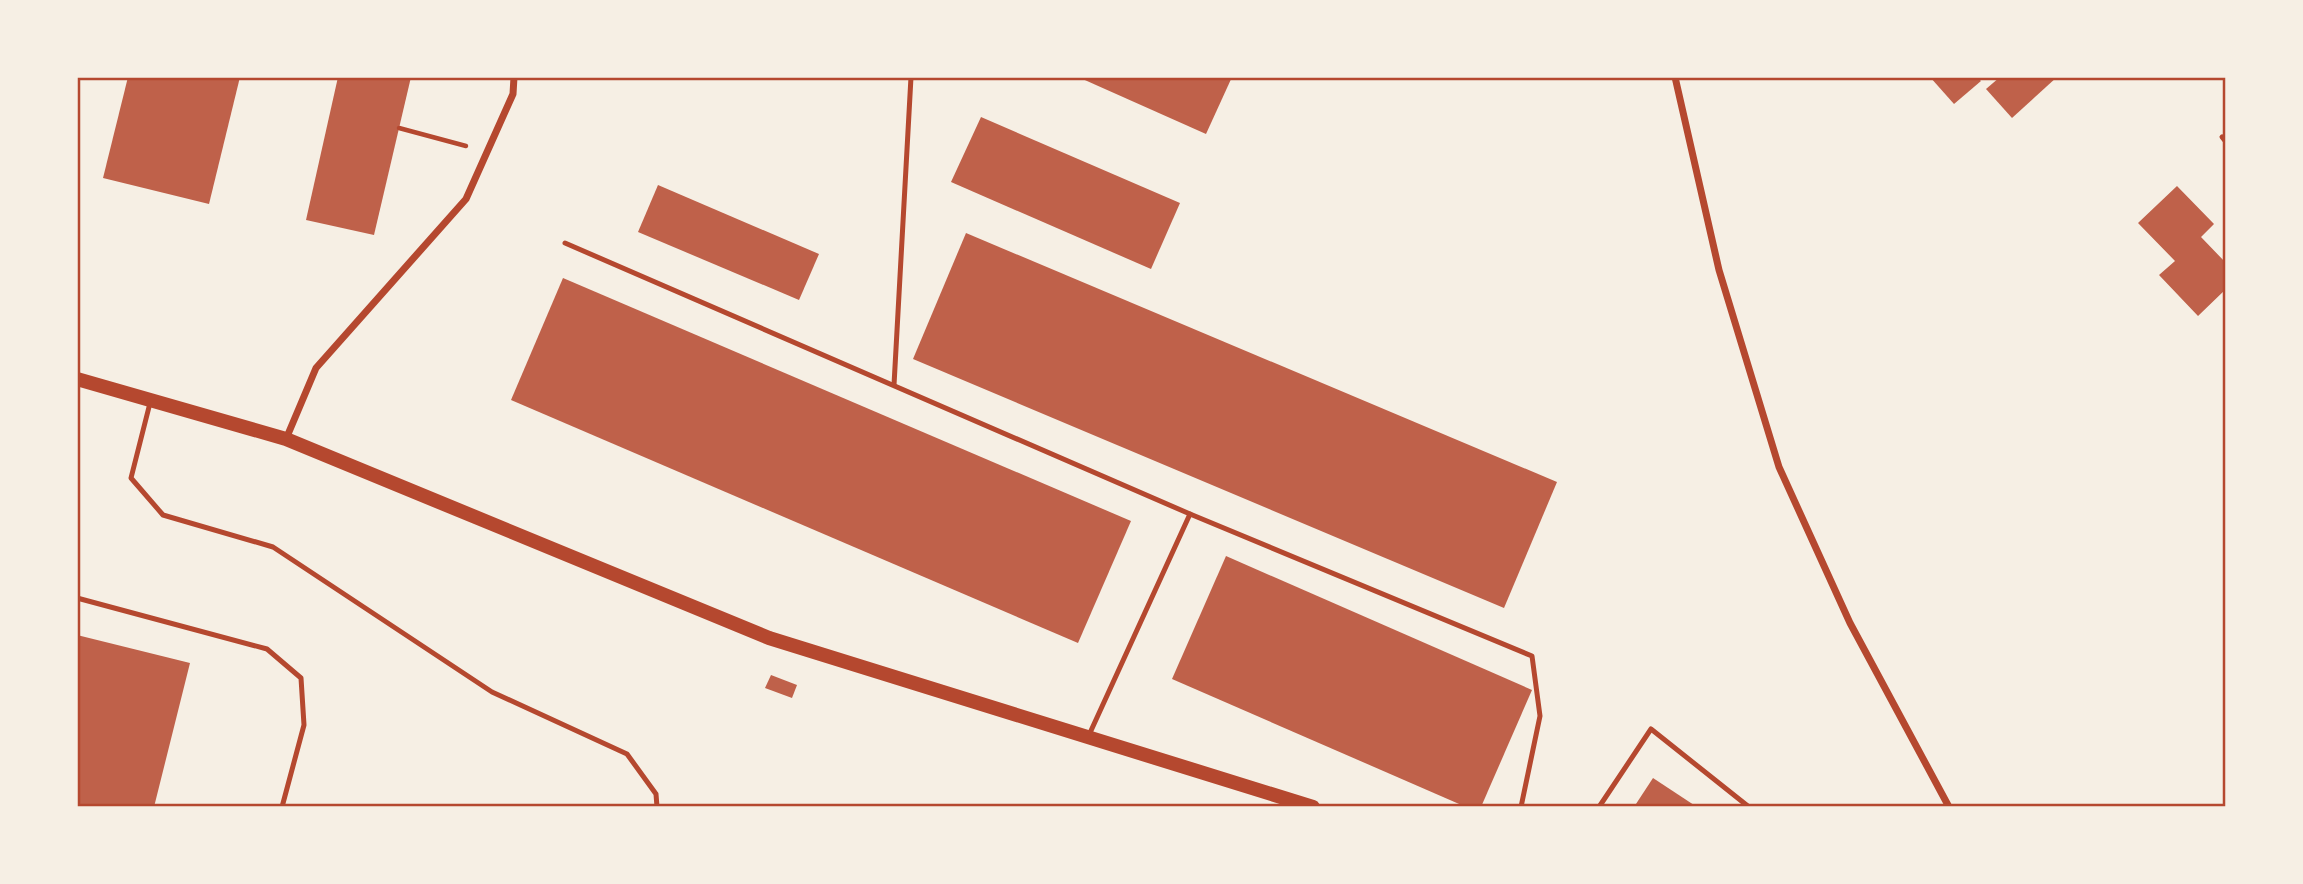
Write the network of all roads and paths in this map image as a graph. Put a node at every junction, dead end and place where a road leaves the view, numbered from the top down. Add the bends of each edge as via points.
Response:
1 (514, 77) edge
2 (911, 77) edge
3 (1675, 77) edge
4 (399, 128) dead end
5 (488, 151) junction
6 (565, 243) dead end
7 (77, 379) edge
8 (894, 385) junction
9 (151, 400) junction
10 (286, 439) junction
11 (1189, 513) junction
12 (77, 598) edge
13 (1088, 738) junction
14 (282, 807) edge
15 (657, 807) edge
16 (1313, 807) edge
17 (1521, 807) edge
18 (1600, 807) edge
19 (1749, 807) edge
20 (1949, 807) edge

1 - 5 street via 513,94
2 - 8 lane
3 - 20 street via 1719,270 1779,467 1850,624
4 - 5 path
5 - 10 street via 466,199 316,368
6 - 8 lane
7 - 9 main road
8 - 11 lane
9 - 10 main road
9 - 15 lane via 131,478 163,515 272,547 492,692 627,754 656,794
10 - 13 main road via 769,638
11 - 13 lane
11 - 17 lane via 1532,656 1540,716
12 - 14 lane via 267,649 301,678 303,725
13 - 16 main road
18 - 19 lane via 1651,729

